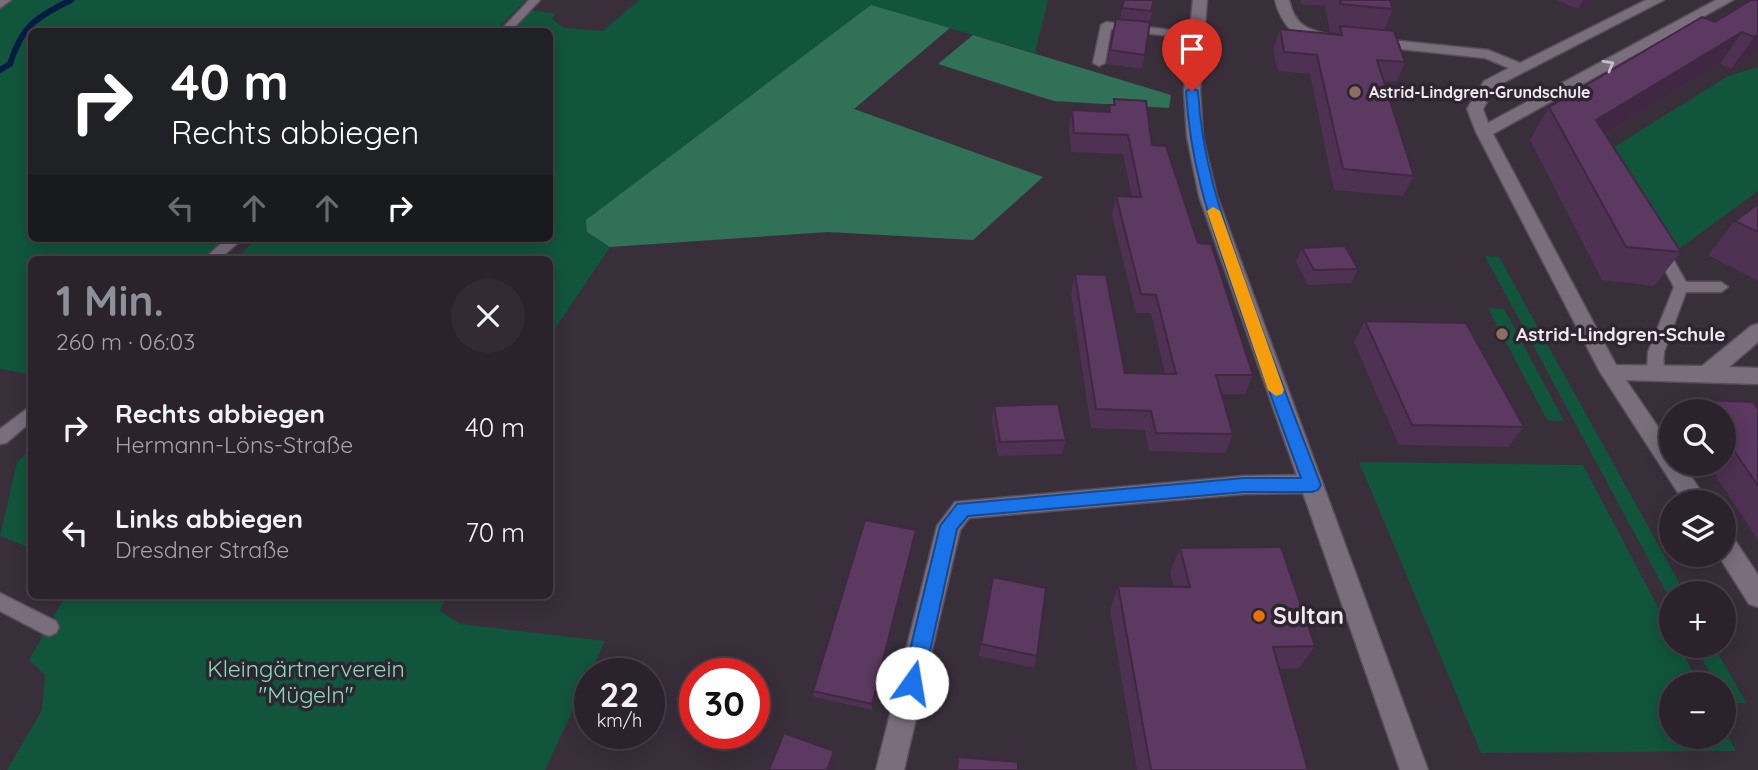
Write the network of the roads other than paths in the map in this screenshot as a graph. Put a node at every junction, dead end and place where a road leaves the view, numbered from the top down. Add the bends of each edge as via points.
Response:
1 (6, 0) edge
2 (535, 0) edge
3 (1200, 0) edge
4 (1282, 0) edge
5 (1657, 0) edge
6 (1726, 0) edge
7 (0, 5) edge
8 (508, 28) edge
9 (1195, 36) junction
10 (1099, 63) dead end
11 (1522, 69) junction
12 (1484, 132) junction
13 (231, 242) edge
14 (215, 256) edge
15 (1664, 256) edge
16 (1681, 287) junction
17 (1720, 287) dead end
18 (1758, 331) edge
19 (1610, 372) junction
20 (1655, 373) junction
21 (1707, 374) junction
22 (1758, 376) edge
23 (28, 414) edge
24 (0, 438) edge
25 (1312, 485) junction
26 (1688, 490) edge
27 (1736, 562) edge
28 (1758, 596) edge
29 (0, 601) edge
30 (49, 627) dead end
31 (890, 770) edge
32 (1414, 770) edge

1 - 7 lane
2 - 8 lane
3 - 9 street
4 - 11 street via 1286,19 1296,30 1319,38 1488,54
5 - 11 street
12 -> 6 street
9 - 10 lane via 1106,25
9 - 25 street via 1195,136 1208,196
11 - 12 street via 1489,85 1475,109
12 - 19 street
13 - 14 lane
15 - 16 lane
16 - 17 lane
16 - 20 lane via 1656,352
18 - 21 street
19 - 20 street
19 - 26 street
20 - 21 street
21 - 22 street
23 - 24 lane
25 - 31 street via 1244,485 963,509 949,526
25 - 32 street
27 - 28 street
29 - 30 lane

